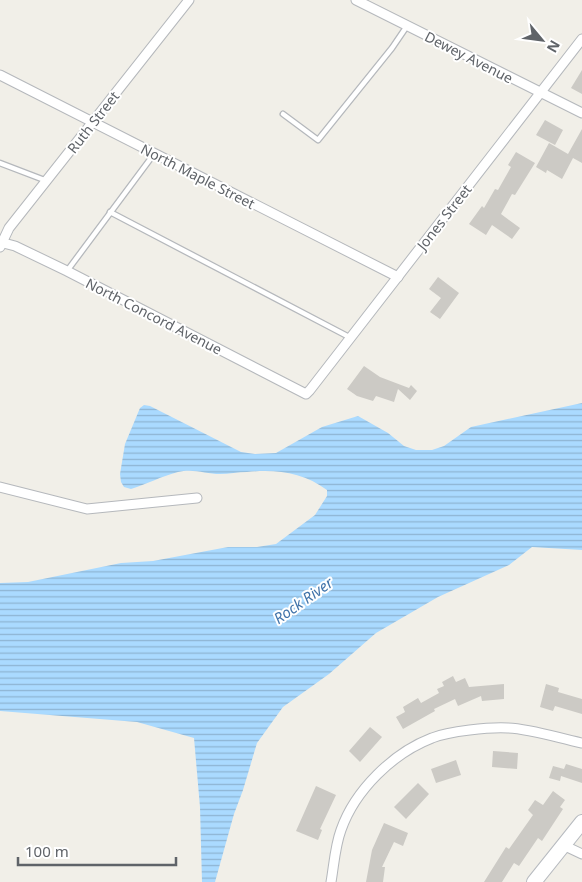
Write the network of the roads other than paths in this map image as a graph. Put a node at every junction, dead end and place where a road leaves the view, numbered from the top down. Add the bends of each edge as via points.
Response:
1 (190, 0) edge
2 (356, 0) edge
3 (407, 26) junction
4 (582, 39) edge
5 (0, 75) edge
6 (541, 93) junction
7 (582, 113) edge
8 (283, 114) dead end
9 (93, 122) junction
10 (154, 154) junction
11 (0, 163) edge
12 (46, 181) junction
13 (110, 212) junction
14 (1, 244) edge
15 (66, 271) junction
16 (398, 277) junction
17 (351, 338) junction
18 (306, 394) joint
19 (0, 487) edge
20 (197, 498) dead end
21 (582, 743) edge
22 (582, 822) edge
23 (563, 845) junction
24 (582, 854) edge
25 (331, 882) edge
26 (534, 882) edge

1 - 9 street, Ruth Street
2 - 3 street, Dewey Avenue
3 - 6 street, Dewey Avenue
3 - 8 lane via 318,140
4 - 6 street, Jones Street
5 - 9 street, North Maple Street
6 - 7 street, Dewey Avenue
6 - 16 street, Jones Street
9 - 10 street, North Maple Street
9 - 12 street, Ruth Street
10 - 13 lane
10 - 16 street, North Maple Street
11 - 12 lane
12 - 14 street, Ruth Street
13 - 15 lane
13 - 17 lane
14 - 15 street, North Concord Avenue via 15,246
15 - 18 street, North Concord Avenue
16 - 17 street, Jones Street
17 - 18 street, Jones Street
19 - 20 street via 87,508
21 - 25 street via 520,729 497,728 435,737 419,743 385,769 351,807 341,831
22 - 23 street
23 - 24 street
23 - 26 street

